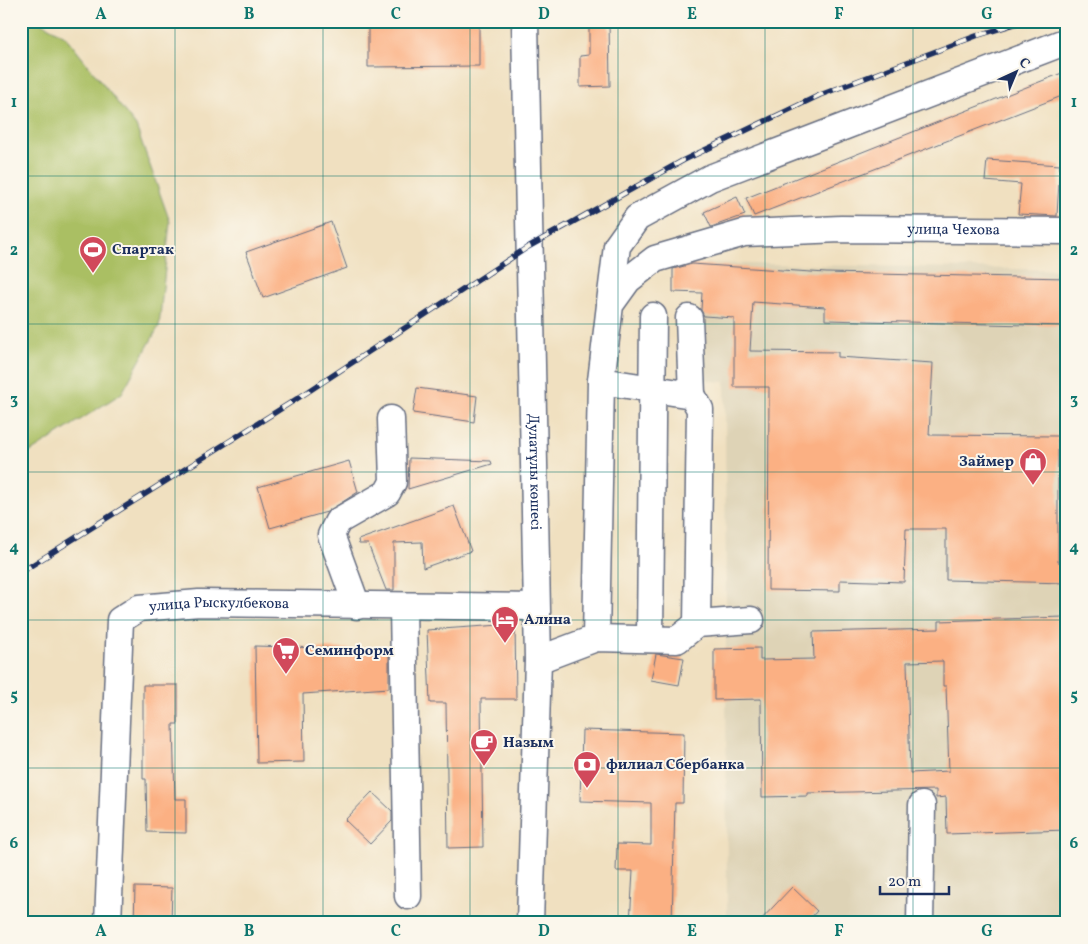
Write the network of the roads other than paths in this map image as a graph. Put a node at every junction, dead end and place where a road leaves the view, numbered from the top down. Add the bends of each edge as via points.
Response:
1 (525, 21) edge
2 (1067, 41) edge
3 (1067, 231) edge
4 (610, 305) junction
5 (653, 316) dead end
6 (689, 318) dead end
7 (600, 381) junction
8 (653, 389) junction
9 (692, 395) junction
10 (391, 419) dead end
11 (357, 606) junction
12 (403, 606) junction
13 (535, 607) junction
14 (751, 620) dead end
15 (697, 624) junction
16 (596, 638) junction
17 (650, 639) junction
18 (538, 660) junction
19 (922, 805) dead end
20 (408, 896) dead end
21 (108, 923) edge
22 (530, 923) edge
23 (920, 923) edge

1 - 13 street, Дулатұлы көшесі
2 - 4 street via 710,178 637,218 617,246
3 - 4 street, улица Чехова via 841,228 744,233 655,259 628,280
4 - 7 street
5 - 8 street
6 - 9 street
7 - 8 street
7 - 16 street
8 - 9 street
8 - 17 street
9 - 15 street via 700,409
10 - 11 street via 393,482 387,493 338,521 331,536
11 - 12 street, улица Рыскулбекова
11 - 21 street, улица Рыскулбекова via 199,603 139,608 120,620
12 - 13 street, улица Рыскулбекова
12 - 20 street
13 - 18 street, Дулатұлы көшесі
14 - 15 street
15 - 17 street via 677,640
16 - 17 street
16 - 18 street
18 - 22 street, Дулатұлы көшесі
19 - 23 street

